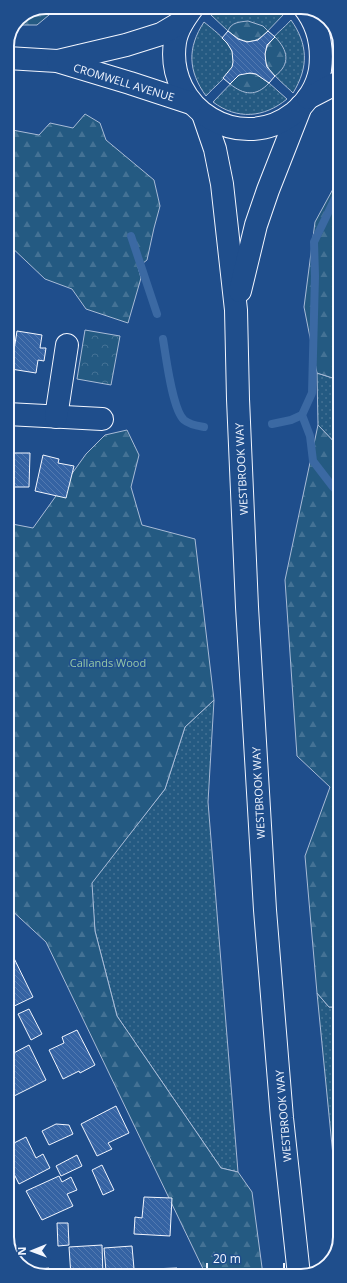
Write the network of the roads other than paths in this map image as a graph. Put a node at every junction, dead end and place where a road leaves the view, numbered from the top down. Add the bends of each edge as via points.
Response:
1 (188, 14) edge
2 (309, 15) edge
3 (14, 58) edge
4 (57, 61) junction
5 (333, 86) edge
6 (305, 102) junction
7 (197, 108) junction
8 (236, 310) junction
9 (67, 345) dead end
10 (14, 414) edge
11 (56, 417) junction
12 (102, 420) dead end
13 (298, 1269) edge

1 - 4 street, CROMWELL AVENUE via 161,34
1 - 7 street, WESTBROOK WAY via 176,41 175,63 180,84
2 - 6 street, WESTBROOK WAY via 318,33 322,55 318,78
3 - 4 street, CROMWELL AVENUE
4 - 7 street, CROMWELL AVENUE via 130,83
5 - 6 street
6 - 7 street, CROMWELL AVENUE via 285,120 265,128 243,129 222,125
6 - 8 street, WESTBROOK WAY via 256,225
7 - 8 street, WESTBROOK WAY via 215,149 222,184
8 - 13 street, WESTBROOK WAY via 247,599 265,910 283,1126
9 - 11 street
10 - 11 street
11 - 12 street

